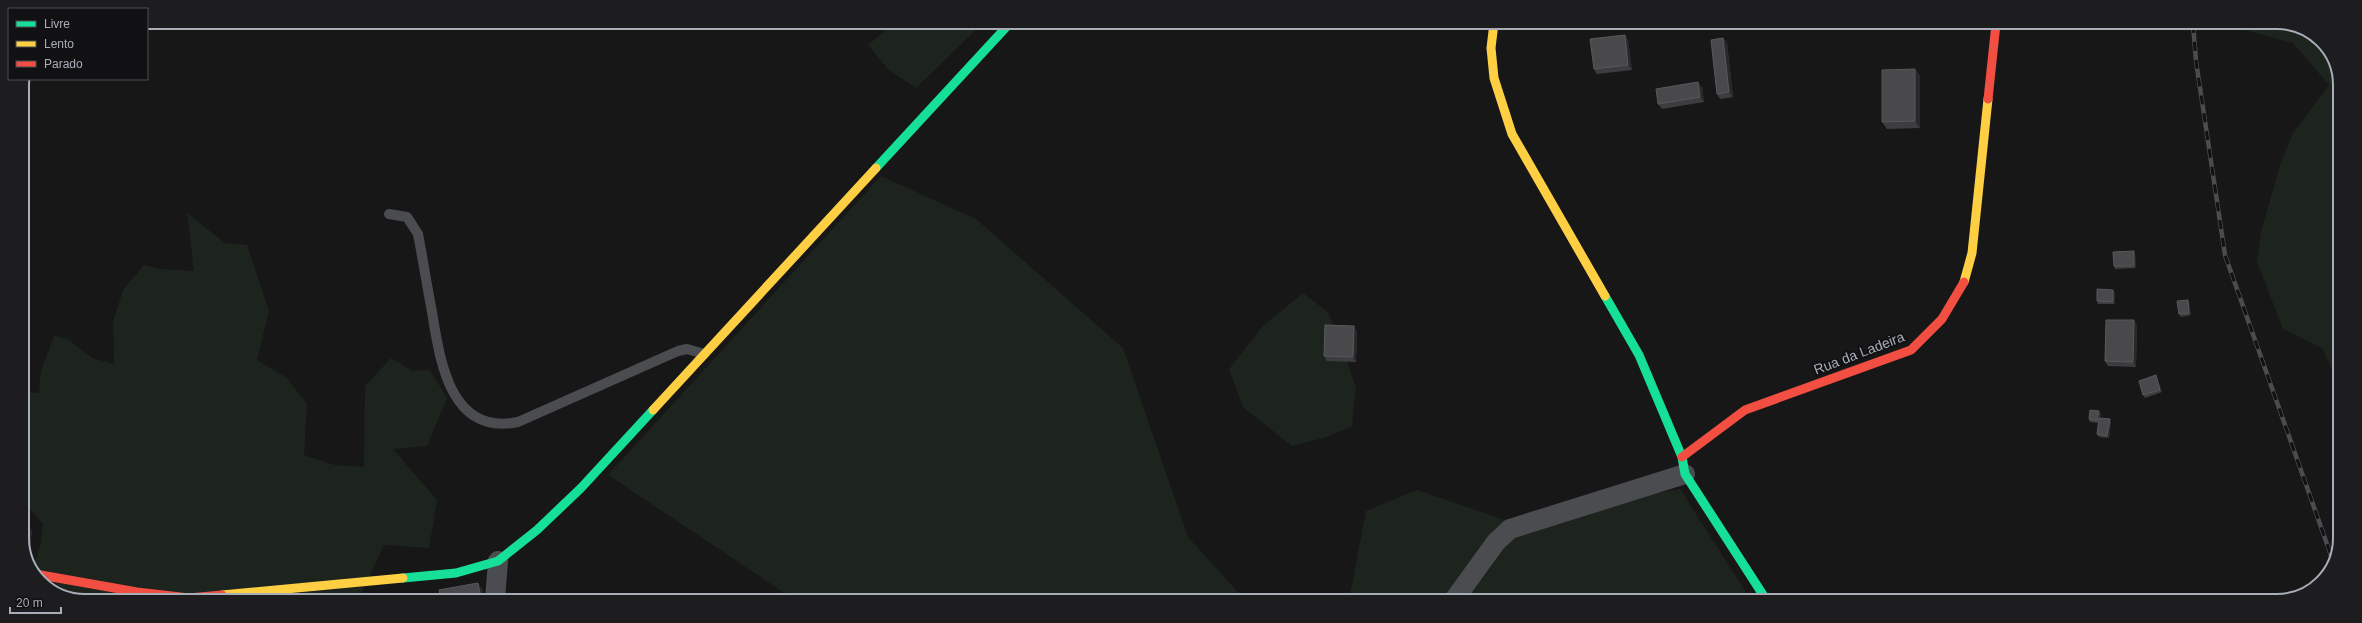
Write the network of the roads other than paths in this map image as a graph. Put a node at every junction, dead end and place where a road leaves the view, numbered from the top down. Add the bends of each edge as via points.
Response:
1 (1004, 29) edge
2 (1493, 29) edge
3 (1995, 29) edge
4 (389, 214) dead end
5 (704, 354) junction
6 (1684, 466) junction
7 (498, 561) junction
8 (44, 576) edge
9 (154, 594) edge
10 (231, 594) edge
11 (495, 594) edge
12 (1458, 594) edge
13 (1763, 594) edge

1 - 5 street
2 - 6 street via 1491,48 1494,78 1512,134 1639,355
3 - 6 street, Rua da Ladeira via 1972,253 1964,283 1942,319 1911,350 1745,410
4 - 5 lane via 407,217 418,234 441,365 456,398 478,418 505,425 518,422 678,351 687,349
5 - 7 street via 581,488 538,530
6 - 12 street via 1510,529 1496,542
6 - 13 street
7 - 10 street via 456,573
7 - 11 street
8 - 9 street

